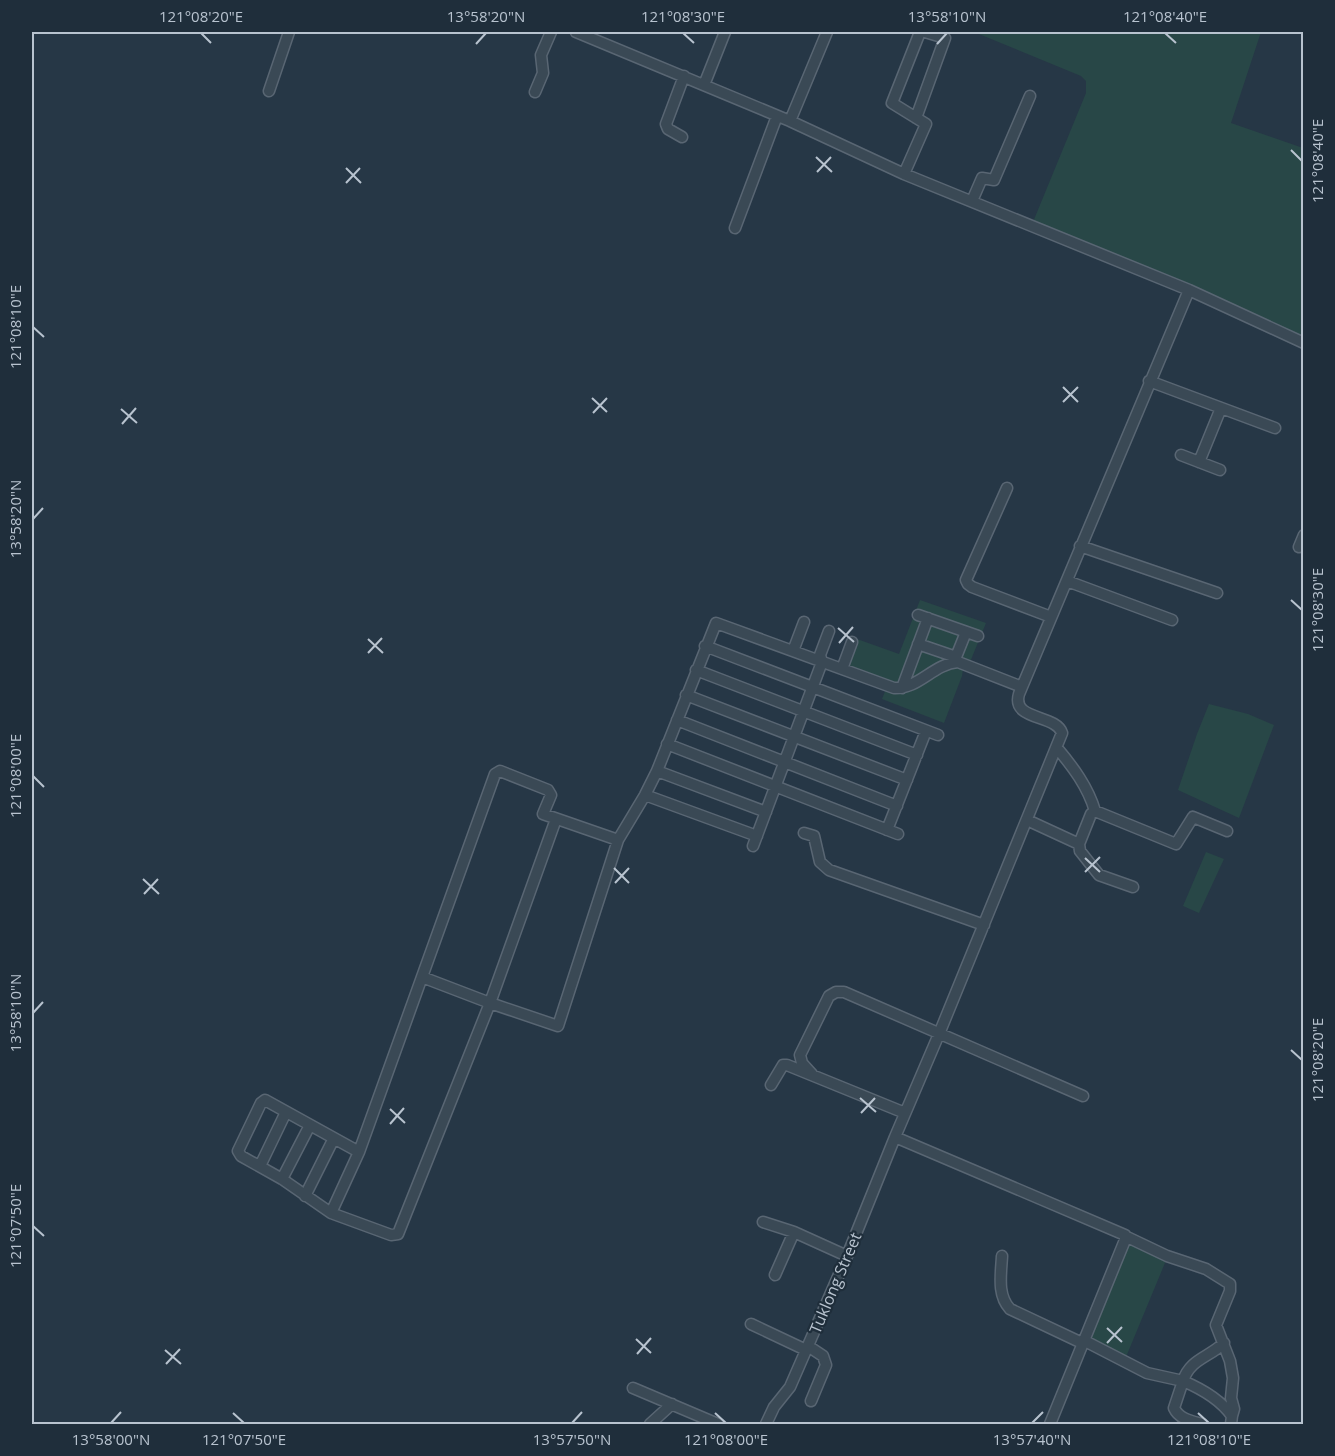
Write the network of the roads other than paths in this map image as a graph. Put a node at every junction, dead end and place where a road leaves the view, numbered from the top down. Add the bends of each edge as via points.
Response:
1 (289, 32) edge
2 (551, 32) edge
3 (576, 32) edge
4 (725, 32) edge
5 (827, 32) edge
6 (920, 32) edge
7 (925, 32) edge
8 (684, 76) junction
9 (704, 85) junction
10 (269, 91) dead end
11 (535, 92) dead end
12 (1030, 96) dead end
13 (777, 116) junction
14 (916, 118) junction
15 (790, 122) junction
16 (682, 137) dead end
17 (904, 174) junction
18 (972, 201) junction
19 (735, 228) dead end
20 (1189, 290) junction
21 (1304, 343) edge
22 (1149, 381) junction
23 (1221, 408) junction
24 (1275, 428) dead end
25 (1181, 455) dead end
26 (1199, 462) junction
27 (1220, 470) dead end
28 (1007, 488) dead end
29 (1304, 535) edge
30 (1080, 546) junction
31 (1299, 547) dead end
32 (1067, 580) junction
33 (1217, 593) dead end
34 (1051, 617) junction
35 (1172, 620) dead end
36 (804, 622) dead end
37 (829, 632) dead end
38 (966, 632) junction
39 (978, 636) dead end
40 (852, 642) dead end
41 (918, 644) junction
42 (705, 646) junction
43 (793, 651) junction
44 (955, 659) junction
45 (822, 662) junction
46 (842, 669) junction
47 (696, 670) junction
48 (813, 687) junction
49 (1022, 687) junction
50 (902, 688) junction
51 (686, 695) junction
52 (803, 712) junction
53 (677, 720) junction
54 (926, 731) junction
55 (938, 735) dead end
56 (794, 738) junction
57 (667, 744) junction
58 (1057, 748) junction
59 (917, 755) junction
60 (785, 761) junction
61 (657, 771) junction
62 (907, 780) junction
63 (776, 786) junction
64 (645, 795) junction
65 (897, 806) junction
66 (1095, 811) junction
67 (766, 812) junction
68 (556, 819) junction
69 (1027, 820) junction
70 (1227, 831) dead end
71 (804, 833) dead end
72 (618, 840) junction
73 (1079, 844) junction
74 (1133, 887) dead end
75 (984, 925) junction
76 (422, 977) junction
77 (490, 1003) junction
78 (939, 1034) junction
79 (812, 1074) junction
80 (771, 1085) dead end
81 (1083, 1096) dead end
82 (286, 1112) junction
83 (905, 1113) junction
84 (310, 1125) junction
85 (895, 1137) junction
86 (334, 1138) junction
87 (359, 1152) junction
88 (260, 1166) junction
89 (282, 1179) junction
90 (305, 1196) junction
91 (331, 1213) junction
92 (763, 1222) dead end
93 (794, 1232) junction
94 (1125, 1236) junction
95 (848, 1256) junction
96 (1002, 1256) dead end
97 (775, 1275) dead end
98 (751, 1324) dead end
99 (1082, 1341) junction
100 (1224, 1343) junction
101 (807, 1348) junction
102 (1183, 1381) junction
103 (633, 1388) dead end
104 (811, 1401) dead end
105 (672, 1404) junction
106 (1231, 1420) edge
107 (650, 1425) edge
108 (718, 1425) edge
109 (766, 1425) edge
110 (1050, 1425) edge
111 (1202, 1425) edge

1 - 10 street
2 - 11 street via 541,55 543,72
3 - 8 street
4 - 9 street
5 - 15 street
6 - 14 street via 892,104
7 - 14 street via 945,38
8 - 9 street
8 - 16 street via 666,124
9 - 13 street
12 - 18 street via 994,180 982,178
13 - 15 street
13 - 19 street
14 - 17 street via 926,125
15 - 17 street
17 - 18 street
18 - 20 street
20 - 21 street
20 - 22 street
22 - 23 street
22 - 30 street
23 - 24 street
23 - 26 street
25 - 26 street
26 - 27 street
28 - 34 street via 966,580 972,587
29 - 31 street
30 - 32 street
30 - 33 street
32 - 34 street
32 - 35 street
34 - 49 street
36 - 43 street
37 - 45 street via 820,655
38 - 39 street
38 - 41 street via 923,616
38 - 44 street
40 - 46 street
41 - 44 street
41 - 50 street
42 - 43 street via 718,622
42 - 47 street
42 - 48 street
43 - 45 street
44 - 49 street
44 - 50 street
45 - 46 street
45 - 48 street
46 - 50 street
47 - 51 street
47 - 52 street
48 - 52 street
48 - 54 street
49 - 58 street via 1017,699 1019,707 1061,729
51 - 53 street
51 - 56 street
52 - 56 street
52 - 59 street
53 - 57 street
53 - 60 street
54 - 55 street
54 - 59 street
56 - 60 street
56 - 62 street
57 - 61 street
57 - 63 street
58 - 66 street via 1089,792
58 - 69 street, Tuklong Street
59 - 62 street
60 - 63 street
60 - 65 street
61 - 64 street
61 - 67 street
62 - 65 street
63 - 65 street via 892,832
63 - 67 street
64 - 67 street via 755,841
64 - 72 street
66 - 70 street via 1176,844 1193,818
66 - 73 street
68 - 72 street
68 - 76 street via 543,814 549,790 500,771 496,773
68 - 77 street
69 - 73 street
69 - 75 street, Tuklong Street
71 - 75 street via 814,836 820,862 829,870
72 - 77 street via 558,1026
73 - 74 street via 1095,872
75 - 78 street, Tuklong Street
76 - 77 street
76 - 87 street
77 - 91 street via 398,1233 393,1236
78 - 79 street via 844,992 836,992 824,1003 800,1055
78 - 81 street
78 - 83 street, Tuklong Street
79 - 80 street via 783,1065
79 - 83 street
82 - 84 street
82 - 88 street
82 - 88 street via 265,1100 261,1102 238,1151
83 - 85 street, Tuklong Street
84 - 86 street
84 - 89 street
85 - 94 street
85 - 95 street, Tuklong Street
86 - 87 street
86 - 90 street
87 - 91 street
88 - 89 street
89 - 90 street
90 - 91 street
92 - 93 street
93 - 95 street
93 - 97 street
94 - 99 street
94 - 100 street via 1206,1269 1230,1284 1216,1322
95 - 101 street, Tuklong Street
96 - 99 street via 1001,1294 1010,1310
98 - 101 street
99 - 102 street via 1141,1371
99 - 110 street
100 - 102 street via 1190,1366
100 - 106 street via 1233,1378
101 - 104 street via 823,1356 826,1365
101 - 109 street, Tuklong Street via 790,1387
102 - 106 street via 1215,1399
102 - 111 street via 1174,1408 1177,1414
103 - 105 street
105 - 107 street
105 - 108 street

